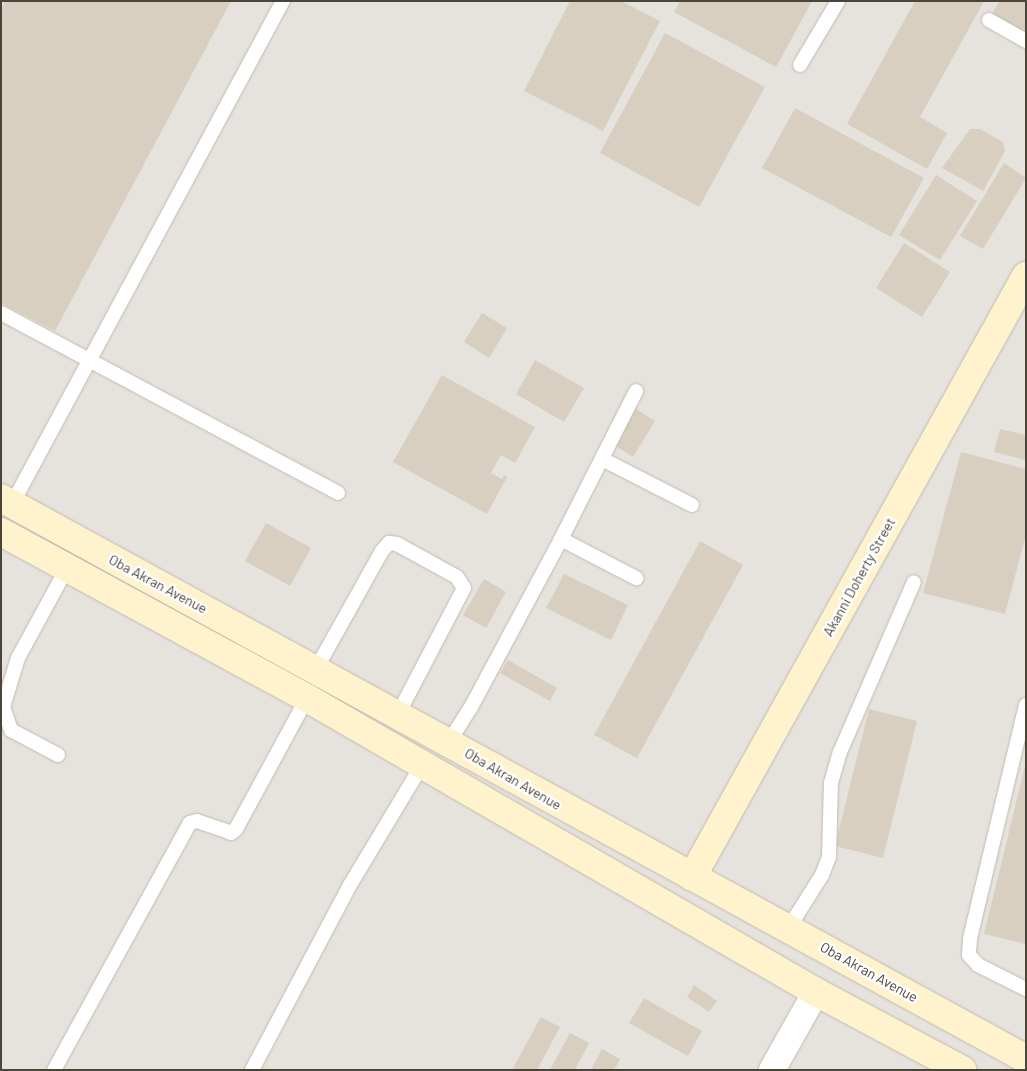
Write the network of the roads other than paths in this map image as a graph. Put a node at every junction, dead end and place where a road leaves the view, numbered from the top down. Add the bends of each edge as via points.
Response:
1 (283, 1) edge
2 (838, 1) edge
3 (989, 20) dead end
4 (1026, 41) edge
5 (800, 65) dead end
6 (1025, 280) edge
7 (1, 313) edge
8 (90, 363) junction
9 (636, 391) dead end
10 (602, 459) junction
11 (338, 493) dead end
12 (7, 501) edge
13 (692, 505) dead end
14 (1, 532) edge
15 (561, 539) junction
16 (67, 568) junction
17 (636, 578) dead end
18 (914, 582) dead end
19 (316, 669) junction
20 (307, 698) junction
21 (1026, 706) edge
22 (398, 714) junction
23 (449, 742) junction
24 (58, 755) dead end
25 (422, 765) junction
26 (692, 877) junction
27 (788, 929) junction
28 (1026, 988) edge
29 (816, 992) junction
30 (1026, 1059) edge
31 (54, 1070) edge
32 (252, 1070) edge
33 (772, 1070) edge
34 (962, 1070) edge

1 - 8 lane
2 - 5 lane
3 - 4 lane
6 - 26 main road, Akanni Doherty Street
7 - 8 lane
8 - 11 lane
8 - 12 lane
9 - 10 lane
10 - 13 lane
10 - 15 lane
12 - 19 main road, Oba Akran Avenue
14 - 16 main road, Oba Akran Avenue
15 - 17 lane
15 - 23 lane via 470,710
16 - 20 main road, Oba Akran Avenue
16 - 24 lane via 18,658 3,707 11,730
18 - 27 lane via 840,752 832,783 829,856 822,875
19 - 22 main road, Oba Akran Avenue
19 - 22 lane via 382,551 389,543 397,544 457,577 464,588
20 - 25 main road, Oba Akran Avenue
20 - 31 lane via 236,829 231,833 197,821 190,823
21 - 28 lane via 970,939 969,955 978,965
22 - 23 main road, Oba Akran Avenue
23 - 26 main road, Oba Akran Avenue
25 - 29 main road, Oba Akran Avenue
25 - 32 lane via 350,885
26 - 27 main road, Oba Akran Avenue
27 - 30 main road, Oba Akran Avenue
29 - 33 street
29 - 34 main road, Oba Akran Avenue

